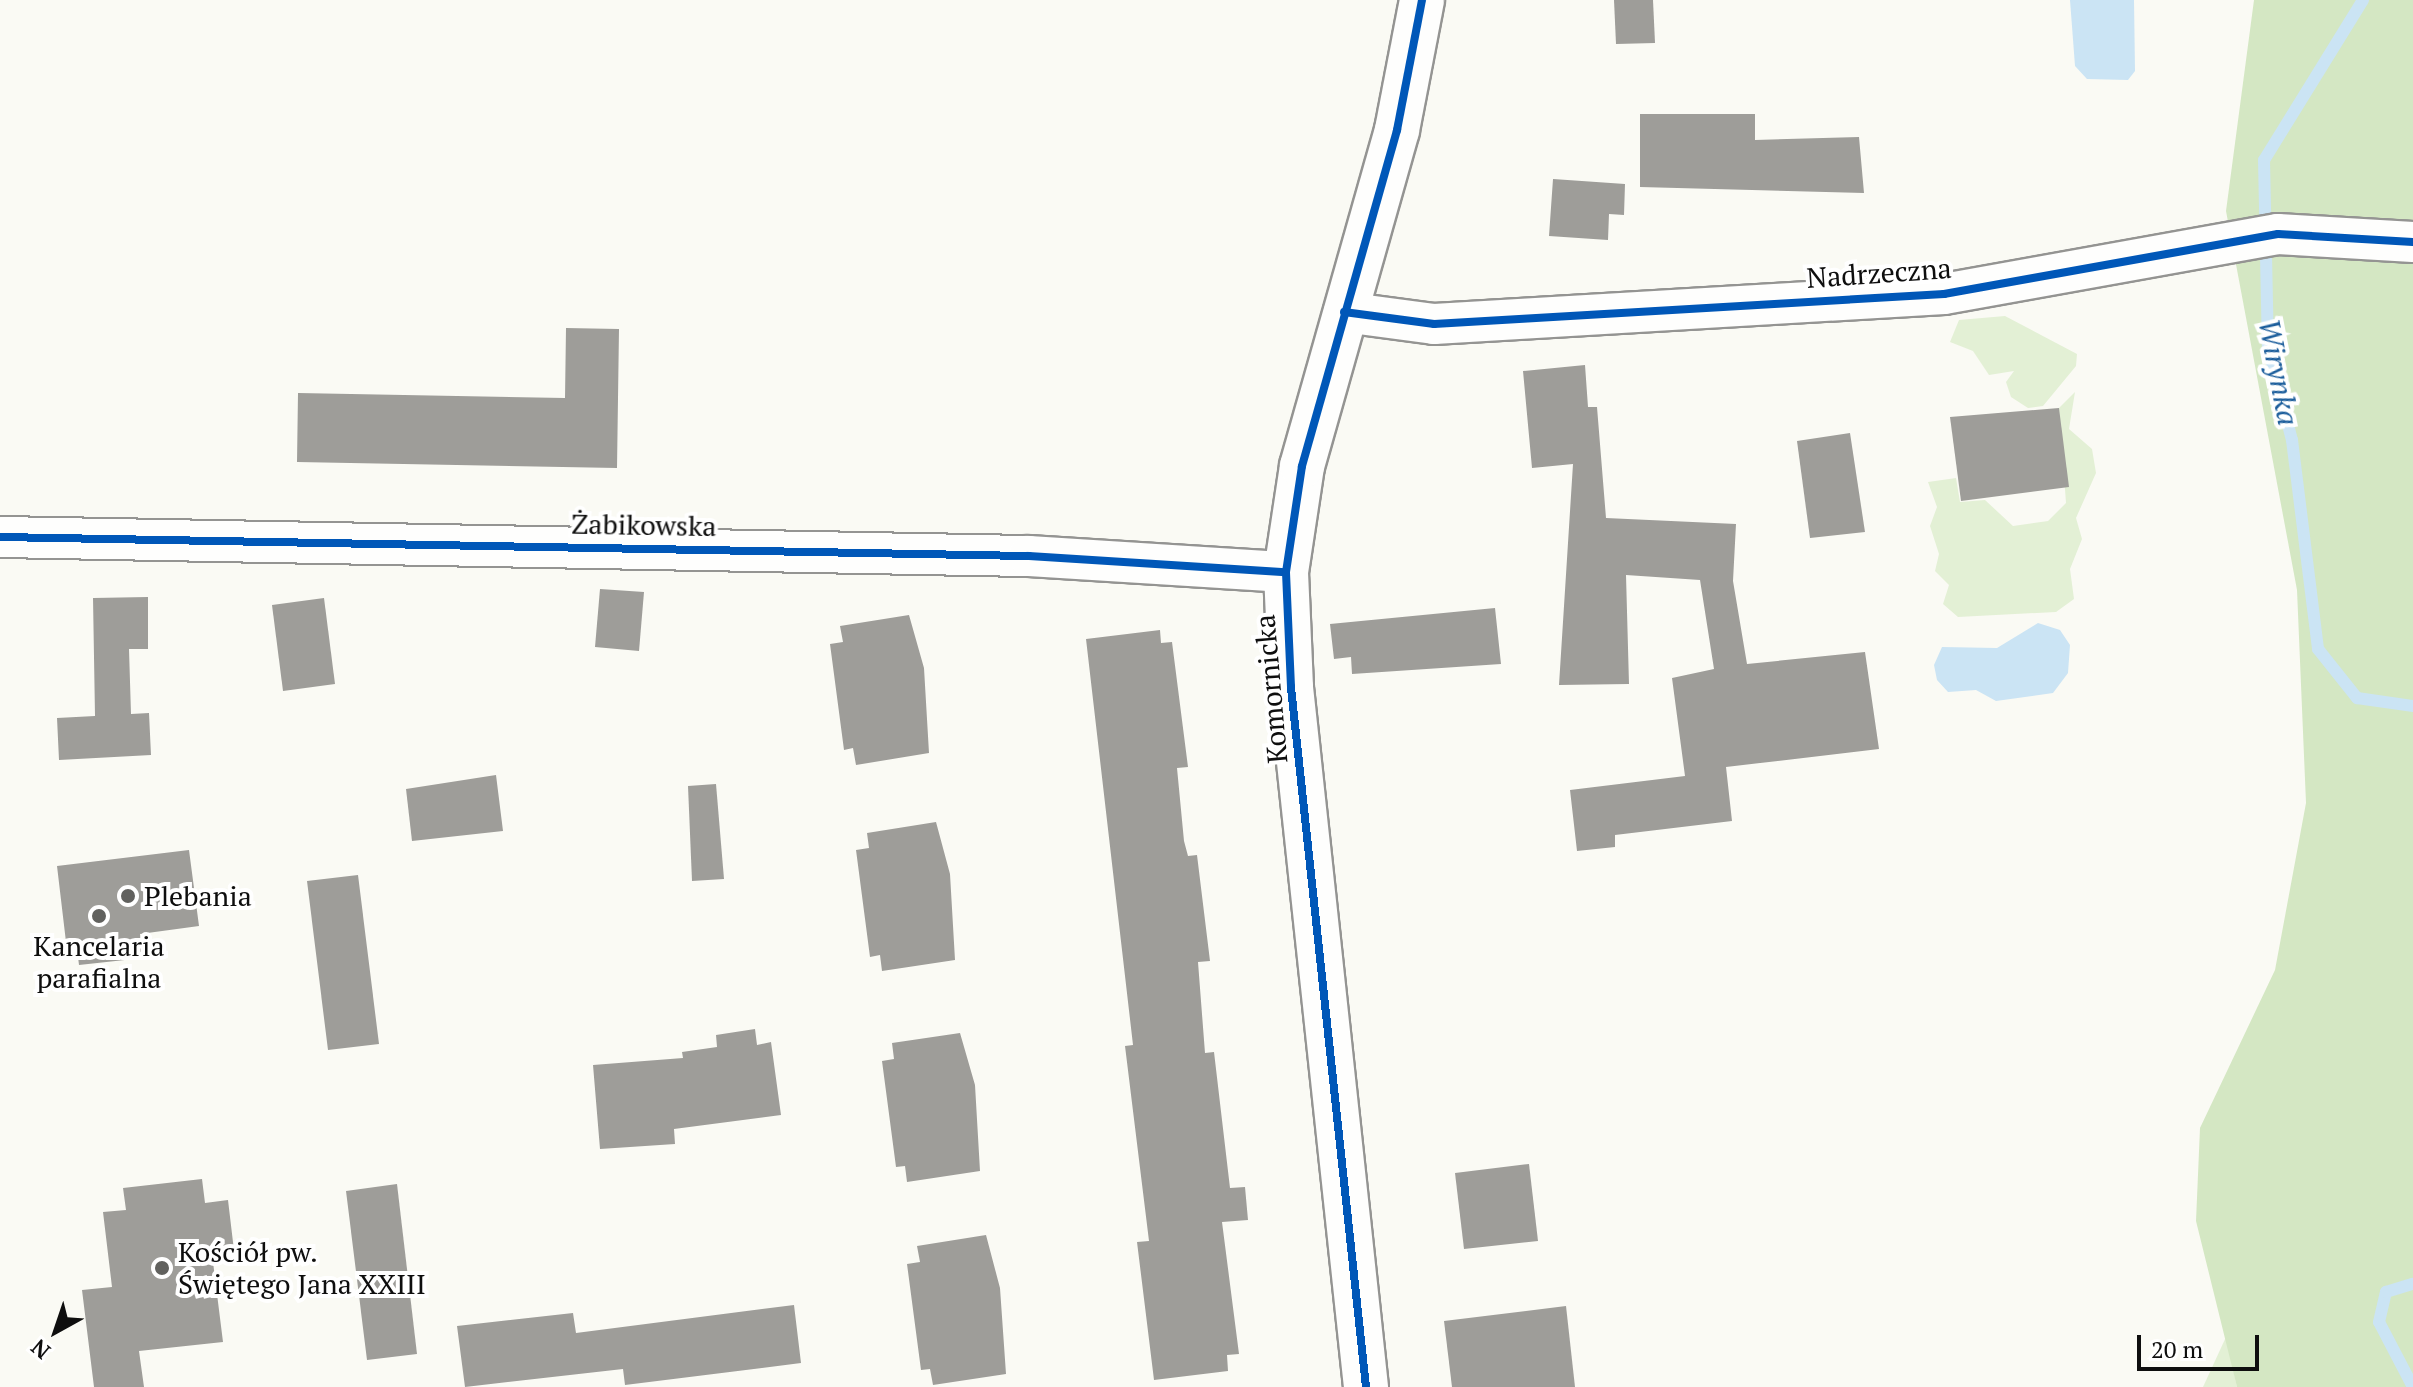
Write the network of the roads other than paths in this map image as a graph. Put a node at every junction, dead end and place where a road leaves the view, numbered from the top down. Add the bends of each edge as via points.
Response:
1 (1422, 0) edge
2 (2413, 242) edge
3 (1344, 312) junction
4 (0, 537) edge
5 (1286, 572) junction
6 (1366, 1387) edge

1 - 3 street, Komornicka via 1405,96
2 - 3 street, Nadrzeczna via 2262,236 1944,294 1434,324
3 - 5 street, Komornicka via 1302,466
4 - 5 street, Żabikowska via 1029,556
5 - 6 street, Komornicka via 1291,687

